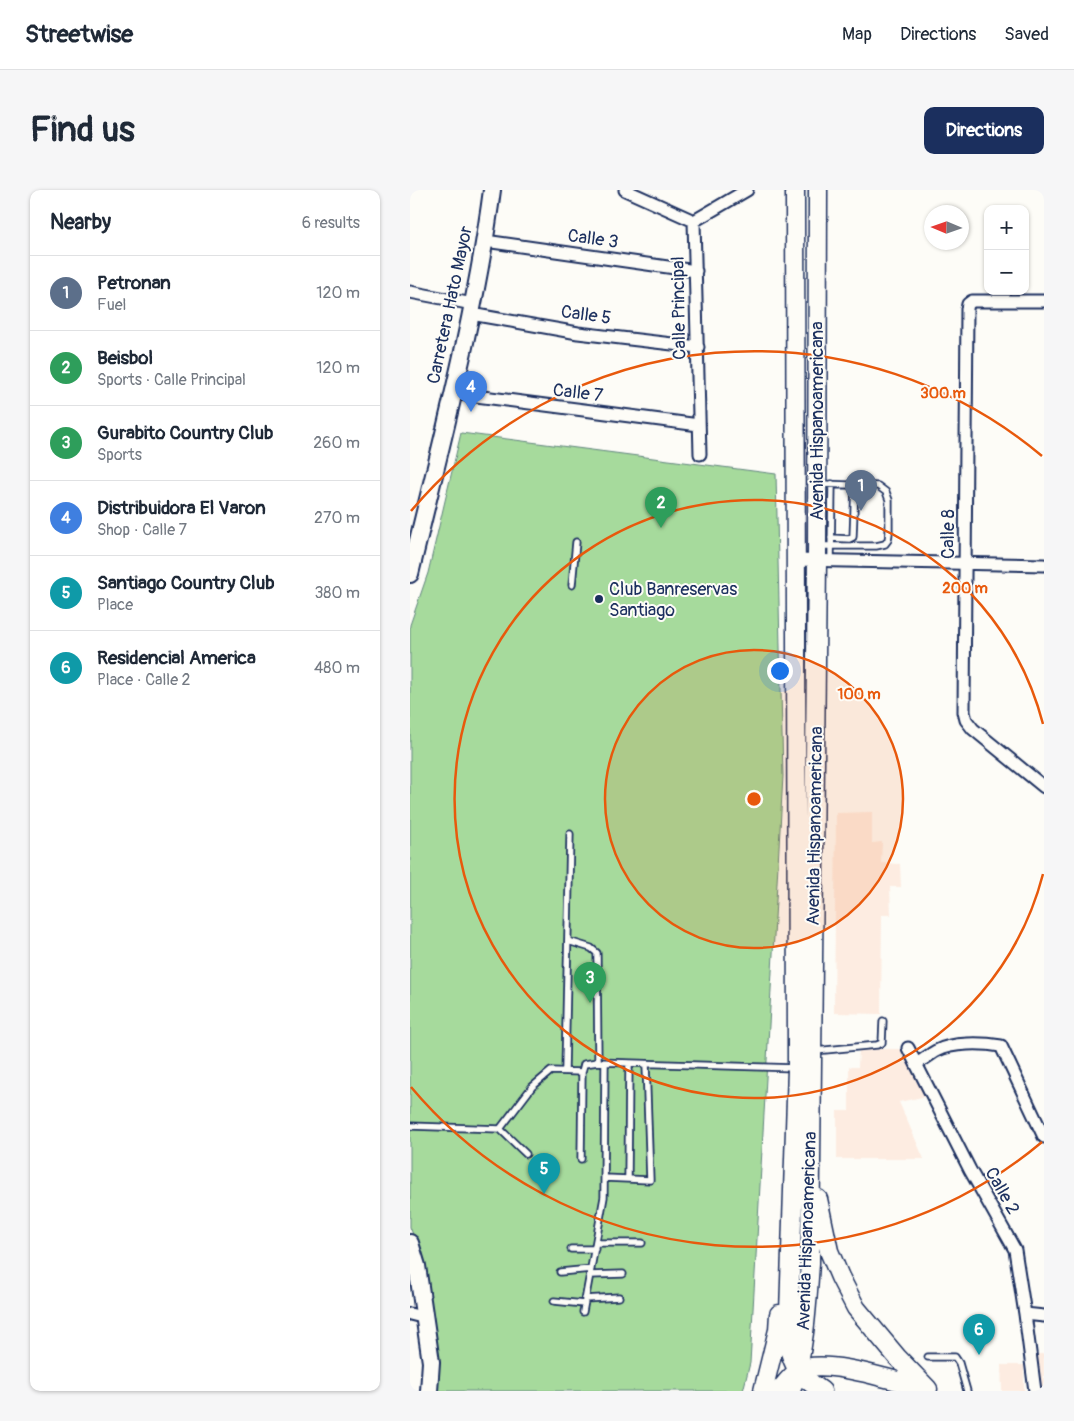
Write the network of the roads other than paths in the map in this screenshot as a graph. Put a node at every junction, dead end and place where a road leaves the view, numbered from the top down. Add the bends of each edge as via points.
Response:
1 (492, 190) edge
2 (625, 190) edge
3 (747, 190) edge
4 (794, 190) edge
5 (818, 190) edge
6 (694, 221) junction
7 (485, 241) junction
8 (696, 271) junction
9 (410, 292) edge
10 (1044, 301) edge
11 (472, 309) junction
12 (698, 348) junction
13 (452, 393) junction
14 (699, 426) junction
15 (700, 454) dead end
16 (825, 484) junction
17 (855, 486) junction
18 (576, 542) dead end
19 (825, 550) junction
20 (795, 560) junction
21 (965, 564) junction
22 (1044, 565) edge
23 (410, 574) edge
24 (572, 585) dead end
25 (1044, 787) edge
26 (570, 834) dead end
27 (568, 942) junction
28 (883, 1021) dead end
29 (908, 1048) dead end
30 (598, 1062) junction
31 (807, 1062) junction
32 (605, 1063) junction
33 (629, 1064) junction
34 (646, 1064) junction
35 (916, 1064) junction
36 (565, 1071) junction
37 (582, 1072) junction
38 (410, 1126) edge
39 (500, 1129) junction
40 (1044, 1137) edge
41 (526, 1154) dead end
42 (580, 1159) dead end
43 (812, 1170) junction
44 (794, 1176) junction
45 (605, 1178) junction
46 (628, 1179) junction
47 (410, 1243) edge
48 (642, 1243) dead end
49 (595, 1246) junction
50 (571, 1249) dead end
51 (413, 1266) edge
52 (560, 1272) dead end
53 (590, 1272) junction
54 (623, 1274) dead end
55 (619, 1297) dead end
56 (554, 1301) dead end
57 (585, 1301) junction
58 (583, 1312) dead end
59 (1025, 1314) junction
60 (418, 1316) edge
61 (1044, 1316) edge
62 (928, 1357) dead end
63 (897, 1358) junction
64 (798, 1371) junction
65 (897, 1386) edge
66 (931, 1390) edge
67 (428, 1391) edge
68 (763, 1391) edge
69 (779, 1391) edge
70 (791, 1391) edge
71 (822, 1391) edge
72 (967, 1391) edge
73 (1035, 1391) edge

1 - 7 street, Carretera Hato Mayor
2 - 6 street
3 - 6 street
4 - 20 main road, Avenida Hispanoamericana
5 - 16 main road, Avenida Hispanoamericana
6 - 8 street, Calle Principal
7 - 8 street, Calle 3
7 - 11 street, Carretera Hato Mayor
8 - 12 street, Calle Principal
9 - 11 street, Calle 5
10 - 21 street, Calle 8 via 968,304
11 - 12 street, Calle 5 via 578,333
11 - 13 street, Carretera Hato Mayor
12 - 14 street, Calle Principal
13 - 14 street, Calle 7
13 - 23 street, Carretera Hato Mayor
14 - 15 street, Calle Principal
16 - 17 lane
16 - 19 main road, Avenida Hispanoamericana
17 - 19 lane via 853,537
17 - 19 lane via 878,486 886,492 889,500 888,540 881,546
18 - 24 lane
19 - 20 street
19 - 21 street
19 - 31 main road, Avenida Hispanoamericana
20 - 31 main road, Avenida Hispanoamericana
21 - 22 street
21 - 25 street, Calle 8 via 966,720
26 - 27 lane
27 - 30 lane via 597,953
27 - 36 lane
28 - 31 lane via 882,1042
29 - 35 street, Calle 2
30 - 32 lane
30 - 37 lane via 584,1064
31 - 34 lane
31 - 43 main road, Avenida Hispanoamericana
31 - 44 main road, Avenida Hispanoamericana
32 - 33 lane
32 - 45 lane
33 - 34 lane
33 - 46 lane
34 - 46 lane via 650,1180
35 - 40 street via 937,1050 952,1045 988,1043 1001,1046
35 - 59 street, Calle 2 via 1015,1250
36 - 37 lane
36 - 39 lane via 551,1071 532,1087
37 - 42 lane
38 - 39 lane
39 - 41 lane
43 - 63 main road via 829,1251 840,1277 856,1308
43 - 64 main road, Avenida Hispanoamericana via 806,1323
44 - 64 main road via 788,1343 791,1359
44 - 68 main road via 778,1330
45 - 46 lane
45 - 49 lane
47 - 51 street
48 - 49 lane
49 - 50 lane
49 - 53 lane
51 - 60 street
52 - 53 lane
53 - 54 lane
53 - 57 lane
55 - 57 lane
56 - 57 lane
57 - 58 lane
59 - 61 street
59 - 73 street, Calle 2
60 - 67 street via 431,1362
62 - 72 lane via 955,1358
63 - 65 main road
63 - 66 main road
64 - 65 main road via 826,1366 847,1369
64 - 69 main road
64 - 70 main road, Avenida Hispanoamericana
64 - 71 main road
65 - 66 main road

